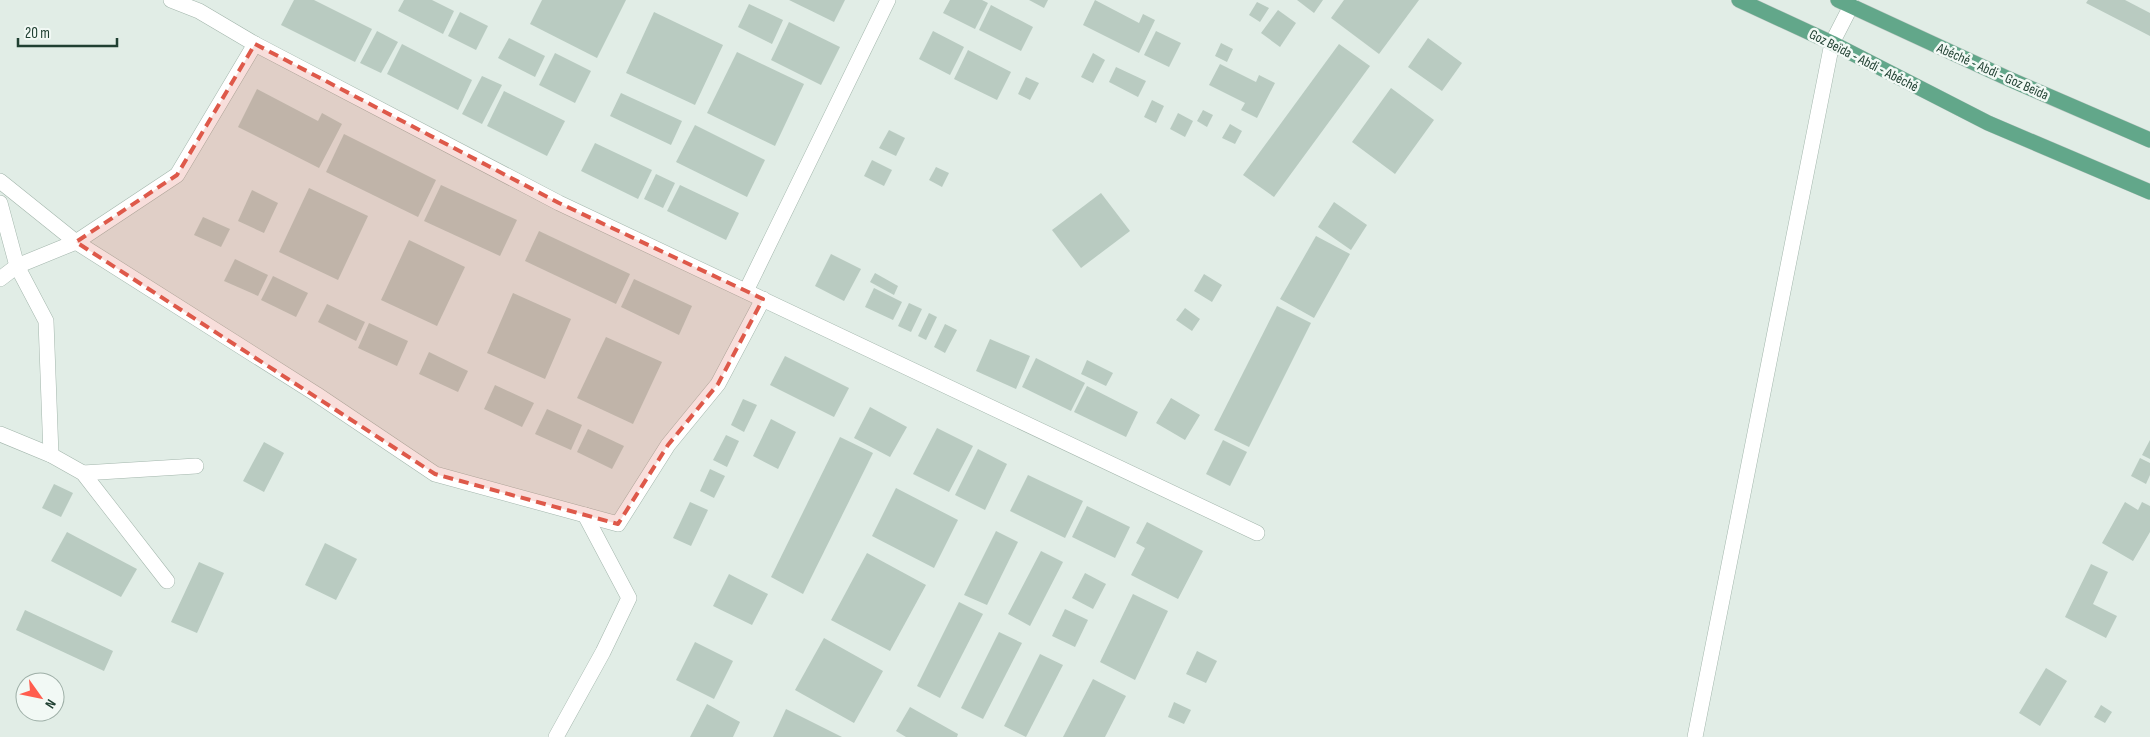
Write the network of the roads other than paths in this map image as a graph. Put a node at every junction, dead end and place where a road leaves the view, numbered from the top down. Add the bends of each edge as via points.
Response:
1 (171, 0) edge
2 (888, 0) edge
3 (1739, 0) edge
4 (1846, 2) edge
5 (202, 5) edge
6 (1832, 43) junction
7 (255, 44) junction
8 (2150, 140) edge
9 (0, 182) edge
10 (2150, 192) edge
11 (0, 203) edge
12 (76, 242) junction
13 (17, 266) junction
14 (0, 280) edge
15 (746, 291) junction
16 (763, 299) junction
17 (0, 434) edge
18 (51, 455) junction
19 (196, 466) dead end
20 (83, 473) junction
21 (585, 515) junction
22 (1257, 533) dead end
23 (167, 581) dead end
24 (556, 737) edge
25 (1695, 737) edge

1 - 5 street
2 - 15 street
3 - 6 main road, Goz Beïda - Abdi - Abéché
4 - 6 street
4 - 8 main road, Abéché - Abdi - Goz Beïda via 2009,80
5 - 7 street
6 - 10 main road, Goz Beïda - Abdi - Abéché via 1988,123
6 - 25 street
7 - 12 street via 177,175
7 - 15 street via 559,203
9 - 12 street
11 - 13 street
12 - 13 street
12 - 21 street via 316,394 434,474
13 - 14 street
13 - 18 street via 46,321
15 - 16 street
16 - 21 street via 718,384 668,445 618,524
16 - 22 street
17 - 18 street
18 - 20 street
19 - 20 street
20 - 23 street
21 - 24 street via 629,598

